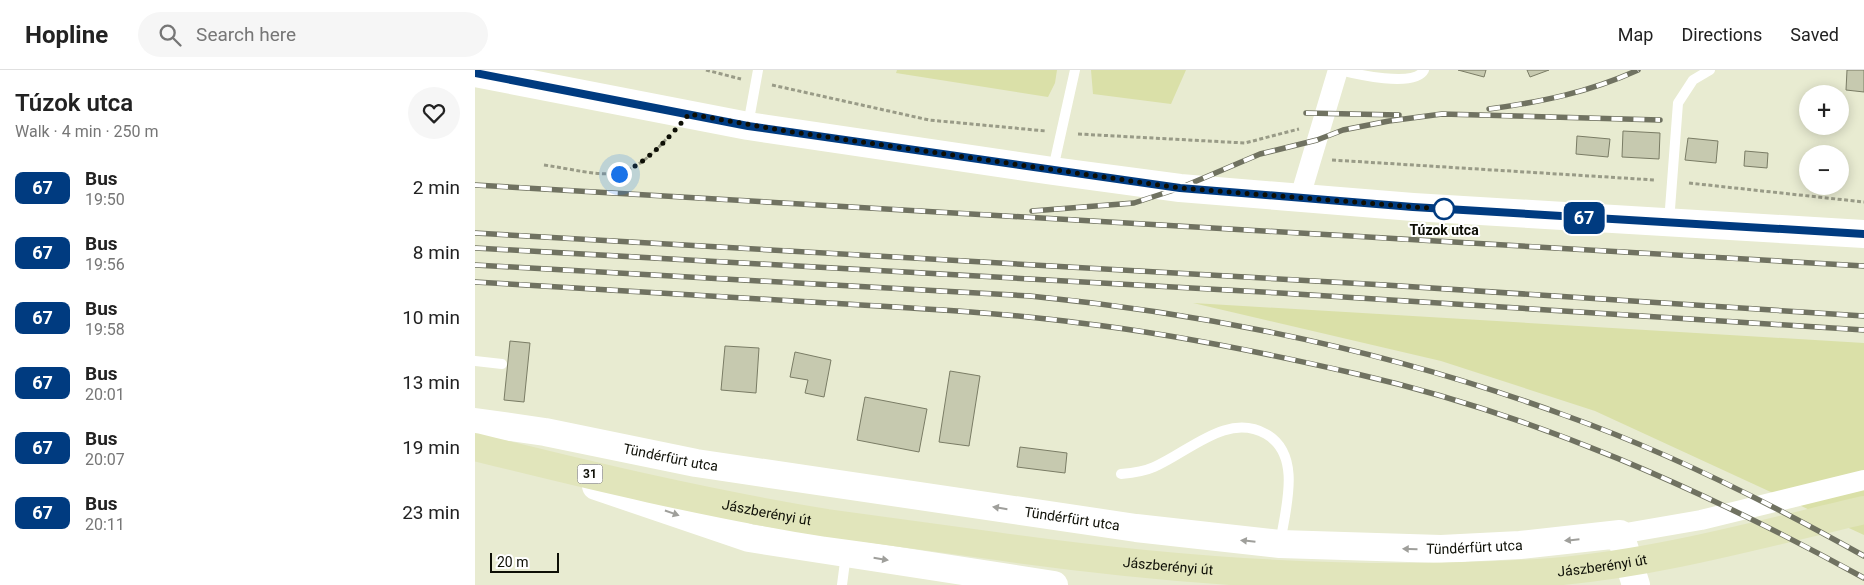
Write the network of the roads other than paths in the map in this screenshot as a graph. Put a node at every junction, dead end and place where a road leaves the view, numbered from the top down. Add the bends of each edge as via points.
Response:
1 (757, 70) edge
2 (1075, 70) edge
3 (1338, 70) edge
4 (1424, 70) edge
5 (1710, 70) edge
6 (485, 73) edge
7 (748, 126) junction
8 (1053, 171) junction
9 (1300, 197) junction
10 (1669, 223) junction
11 (1864, 234) edge
12 (475, 362) edge
13 (502, 364) dead end
14 (475, 422) edge
15 (475, 447) edge
16 (510, 456) junction
17 (1121, 474) dead end
18 (1864, 480) edge
19 (1864, 510) edge
20 (1620, 534) junction
21 (1280, 544) junction
22 (846, 553) junction
23 (842, 585) edge
24 (1054, 585) edge
25 (1636, 585) edge

1 - 7 lane
2 - 8 lane
3 - 4 lane via 1401,80 1415,78
3 - 9 street
5 - 10 lane via 1693,80 1679,103
6 - 7 street
7 - 8 street
8 - 9 street via 1180,188
9 - 10 street
10 - 11 street
12 - 13 lane
21 -> 14 street, Tündérfürt utca via 1136,528 726,467 545,432
15 - 16 main road, Jászberényi út / 31
16 - 19 main road, Jászberényi út / 31 via 669,493 825,522 1063,555 1218,571 1403,580 1553,572 1608,565 1676,554
16 -> 22 street via 749,538
17 - 21 lane via 1138,473 1154,467 1220,432 1236,427 1259,430 1280,445 1288,464
18 - 20 street, Jászberényi út via 1701,520
20 -> 21 street, Tündérfürt utca via 1520,545 1441,549
20 - 25 street
22 - 23 lane
22 -> 24 street

